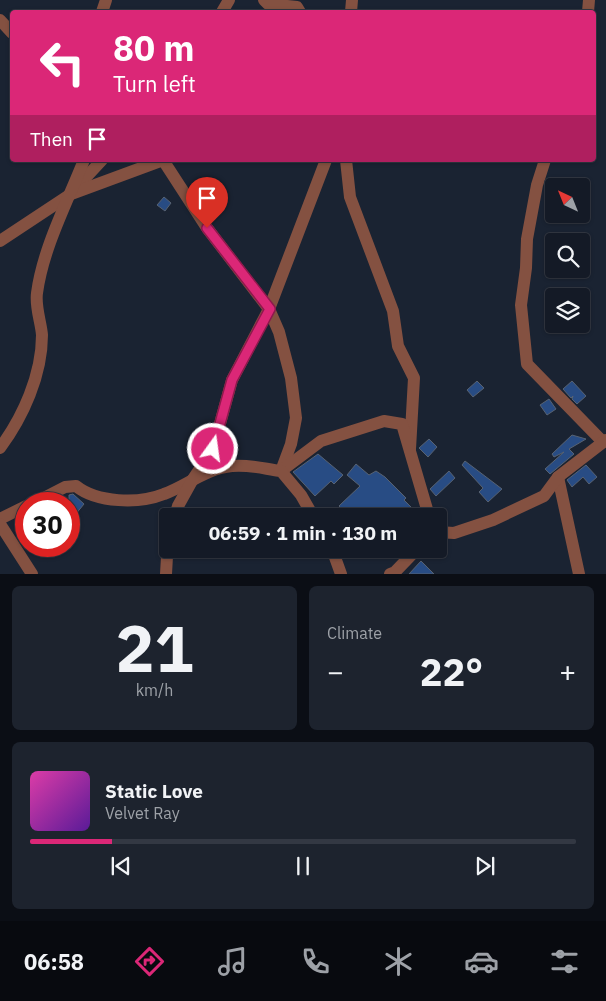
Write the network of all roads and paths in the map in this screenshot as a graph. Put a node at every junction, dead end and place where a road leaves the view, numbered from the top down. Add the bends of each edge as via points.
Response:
1 (264, 0) edge
2 (299, 10) edge
3 (0, 20) edge
4 (10, 31) edge
5 (83, 162) edge
6 (100, 162) edge
7 (158, 162) edge
8 (164, 162) edge
9 (325, 162) edge
10 (346, 162) edge
11 (544, 162) edge
12 (71, 194) junction
13 (0, 241) edge
14 (270, 309) junction
15 (605, 441) edge
16 (0, 448) edge
17 (410, 449) junction
18 (281, 471) junction
19 (558, 477) junction
20 (194, 479) junction
21 (58, 492) edge
22 (178, 508) edge
23 (308, 508) edge
24 (427, 508) edge
25 (15, 512) edge
26 (0, 519) edge
27 (0, 524) edge
28 (447, 533) edge
29 (167, 558) edge
30 (335, 558) edge
31 (408, 558) edge
32 (393, 573) edge
33 (32, 574) edge
34 (166, 574) edge
35 (341, 574) edge
36 (580, 574) edge

1 - 2 street via 268,4 297,7
3 - 4 street
5 - 12 street
6 - 12 street
7 - 12 street
8 - 14 street via 207,228
9 - 14 street
10 - 17 street via 350,197 393,312 398,346 414,378
11 - 15 street via 527,239 521,305 527,364
12 - 13 street
12 - 16 street via 49,248 37,294 42,336 37,370 17,425
14 - 18 street via 291,378 296,418
14 - 20 street via 232,380 213,449
15 - 19 street
17 - 18 street via 402,424 384,422 321,441
17 - 24 street
18 - 20 street via 230,466
18 - 23 street
19 - 28 street via 544,496 529,504 454,533
19 - 36 street
20 - 21 street via 163,495 133,500 100,499 76,486
20 - 22 street
25 - 26 street
27 - 33 street
29 - 34 street
30 - 35 street
31 - 32 street

